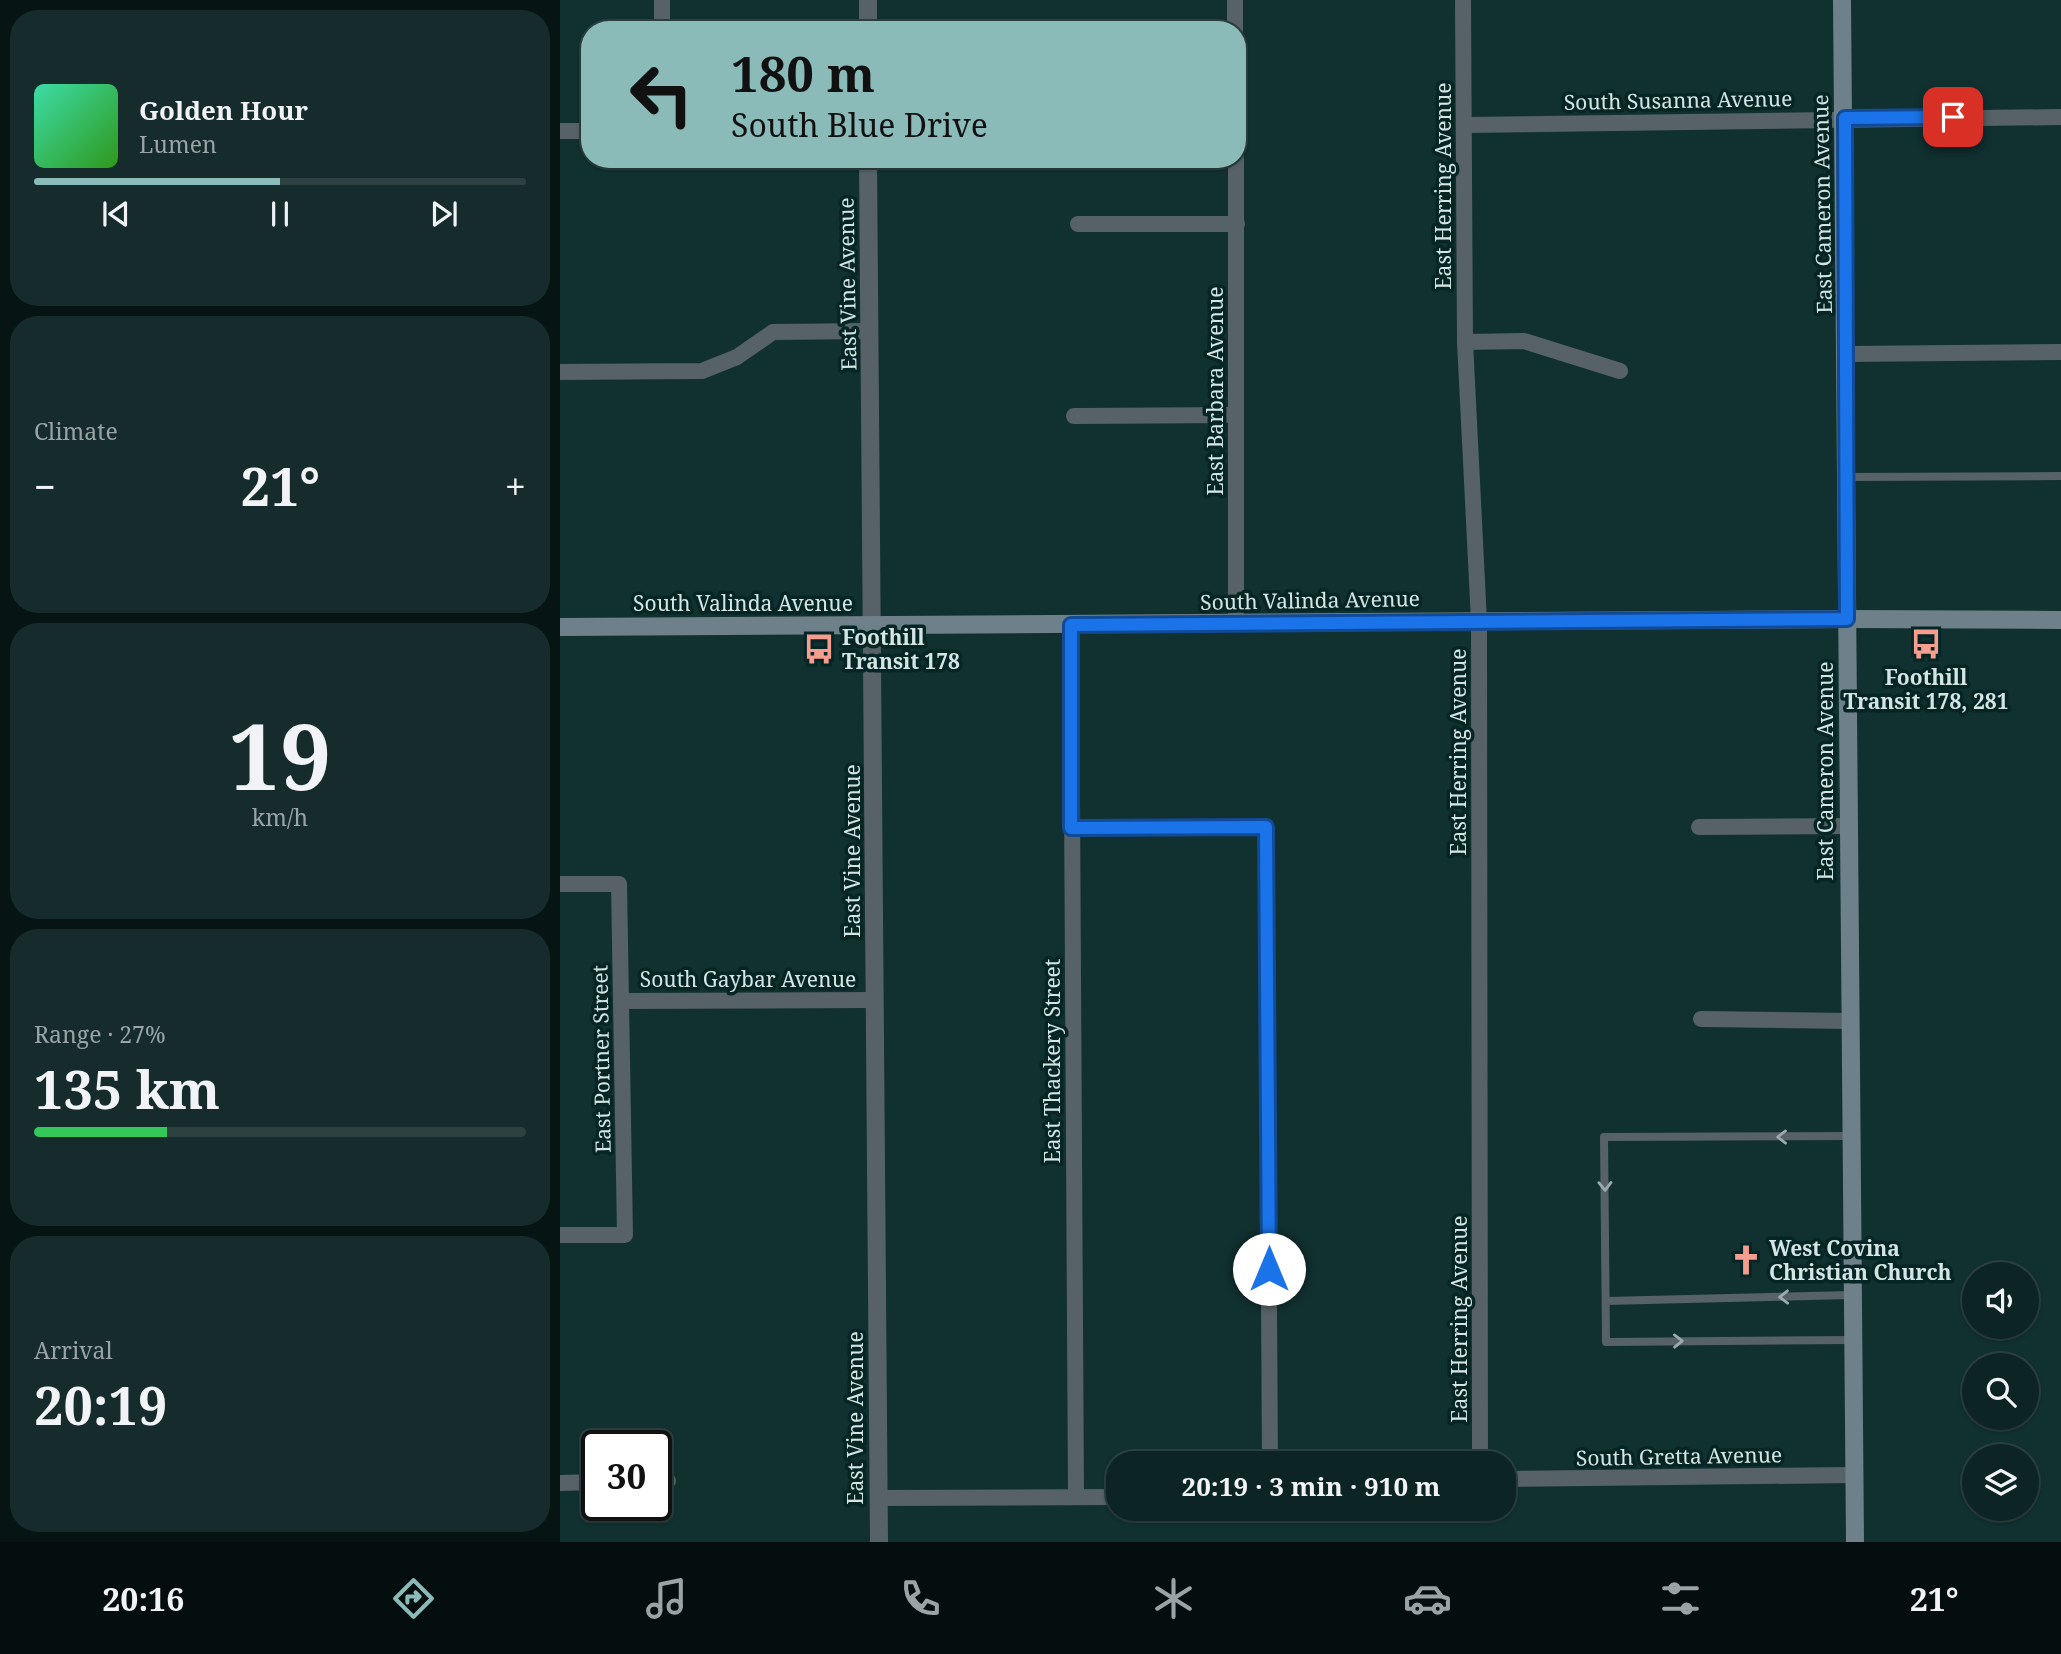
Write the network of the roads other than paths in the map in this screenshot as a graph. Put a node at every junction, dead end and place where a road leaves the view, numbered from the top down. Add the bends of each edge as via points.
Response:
1 (662, 0) edge
2 (868, 0) edge
3 (1235, 0) edge
4 (1463, 0) edge
5 (1842, 0) edge
6 (662, 21) edge
7 (868, 21) edge
8 (1235, 21) edge
9 (2061, 117) edge
10 (1845, 118) junction
11 (1464, 125) junction
12 (560, 131) edge
13 (581, 131) edge
14 (868, 168) edge
15 (1236, 168) edge
16 (1237, 223) junction
17 (1078, 224) dead end
18 (870, 331) junction
19 (1465, 342) junction
20 (2061, 352) edge
21 (1846, 354) junction
22 (1620, 371) dead end
23 (560, 372) edge
24 (1236, 415) junction
25 (1074, 416) dead end
26 (2061, 476) edge
27 (1847, 478) junction
28 (1847, 619) junction
29 (2061, 620) edge
30 (1479, 621) junction
31 (1236, 623) junction
32 (874, 625) junction
33 (1071, 625) junction
34 (560, 627) edge
35 (1848, 826) junction
36 (1699, 827) dead end
37 (1071, 828) junction
38 (560, 884) edge
39 (876, 1000) junction
40 (621, 1001) junction
41 (1701, 1019) dead end
42 (1849, 1021) junction
43 (1850, 1136) junction
44 (560, 1235) edge
45 (1852, 1295) junction
46 (1606, 1301) junction
47 (1853, 1340) junction
48 (1270, 1451) edge
49 (1480, 1451) edge
50 (1855, 1475) junction
51 (1516, 1479) edge
52 (581, 1482) edge
53 (560, 1483) edge
54 (1076, 1497) junction
55 (1106, 1497) edge
56 (878, 1498) junction
57 (879, 1542) edge
58 (1855, 1542) edge

1 - 6 street
2 - 7 street
3 - 8 street
4 - 11 street, East Herring Avenue
5 - 10 main road, East Cameron Avenue
9 - 10 street, South Susanna Avenue
10 - 11 street, South Susanna Avenue
10 - 21 main road, East Cameron Avenue
11 - 19 street, East Herring Avenue
12 - 13 street
14 - 18 street, East Vine Avenue
15 - 16 street, East Barbara Avenue
16 - 17 street
16 - 24 street, East Barbara Avenue
18 - 23 street via 774,332 737,357 702,371
18 - 32 street, East Vine Avenue
19 - 22 street via 1524,341
19 - 30 street, East Herring Avenue
20 - 21 street
21 - 27 main road, East Cameron Avenue
24 - 25 street
24 - 31 street, East Barbara Avenue
26 - 27 lane
27 - 28 main road, East Cameron Avenue
28 - 29 main road, South Valinda Avenue
28 - 30 main road, South Valinda Avenue
28 - 35 main road, East Cameron Avenue
30 - 31 main road, South Valinda Avenue
30 - 49 street, East Herring Avenue
31 - 33 main road, South Valinda Avenue
32 - 33 main road, South Valinda Avenue
32 - 34 main road, South Valinda Avenue
32 - 39 street, East Vine Avenue
33 - 37 street, East Thackery Street
35 - 36 street
35 - 42 main road, East Cameron Avenue
37 - 48 street via 1266,827
37 - 54 street, East Thackery Street
38 - 40 street, East Portner Street via 619,884
39 - 40 street, South Gaybar Avenue
39 - 56 street, East Vine Avenue
40 - 44 street, East Portner Street via 625,1235
41 - 42 street
42 - 43 main road, East Cameron Avenue
43 - 45 main road, East Cameron Avenue
43 -> 46 lane via 1604,1137
45 -> 46 lane
45 - 47 main road, East Cameron Avenue
46 -> 47 lane via 1606,1342
47 - 50 main road, East Cameron Avenue
50 - 51 street, South Gretta Avenue
50 - 58 main road, East Cameron Avenue
52 - 53 street
54 - 55 street
54 - 56 street
56 - 57 street, East Vine Avenue

